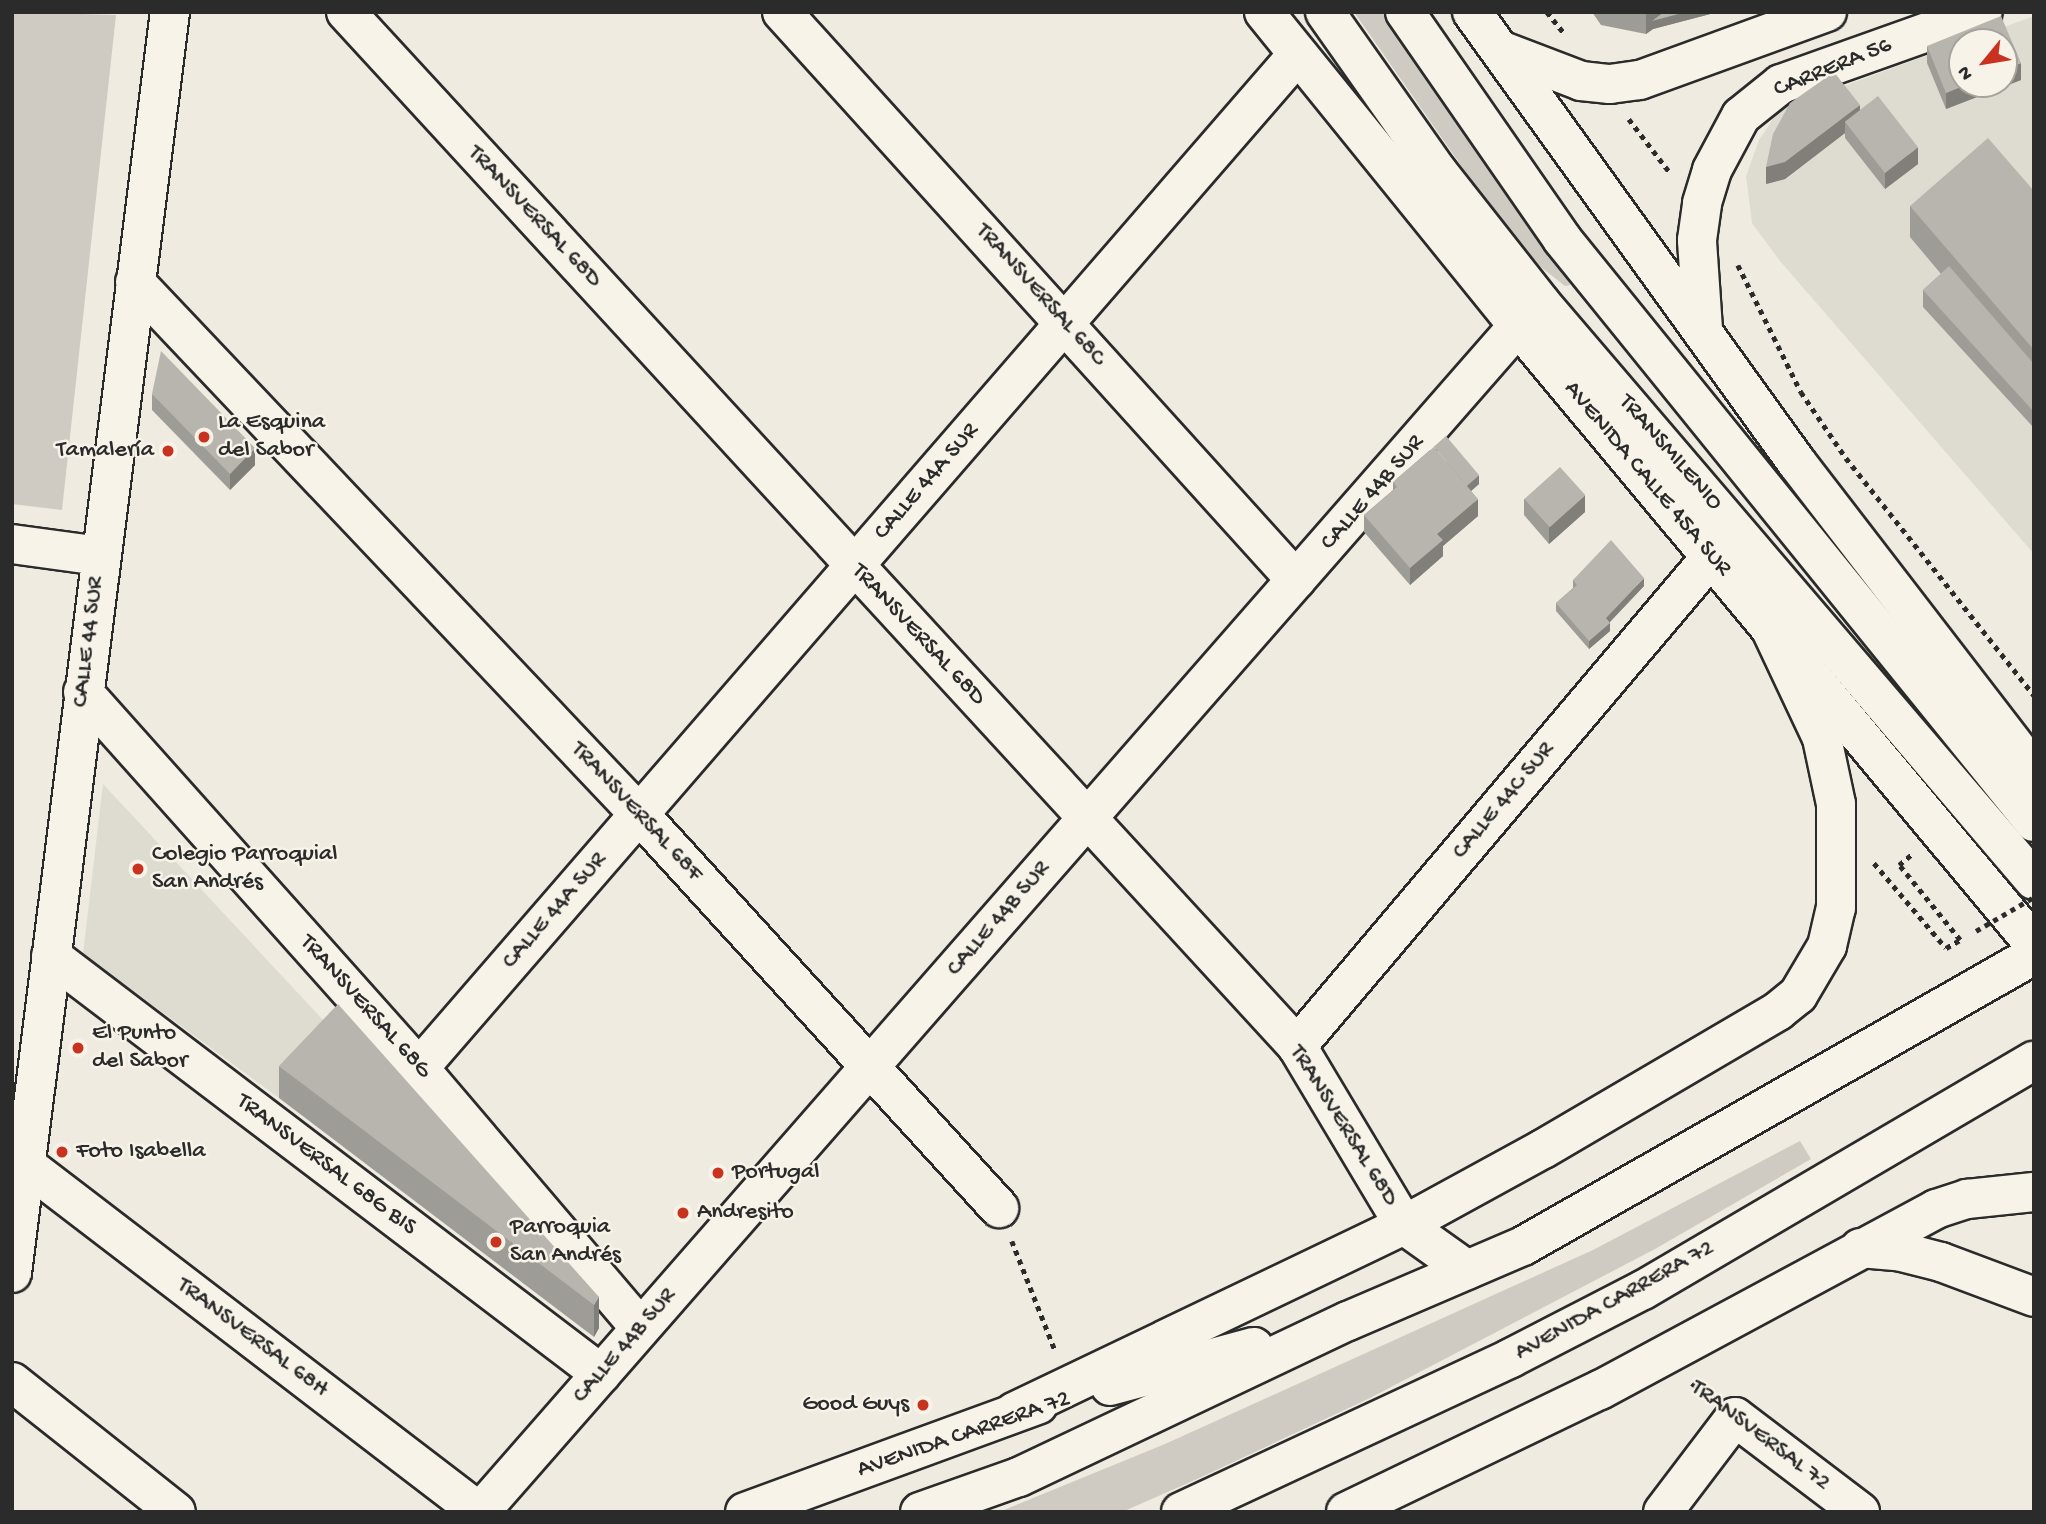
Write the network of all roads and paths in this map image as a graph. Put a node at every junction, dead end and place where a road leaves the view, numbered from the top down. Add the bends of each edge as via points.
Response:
1 (170, 12) edge
2 (346, 12) edge
3 (782, 12) edge
4 (1264, 12) edge
5 (1325, 12) edge
6 (1405, 12) edge
7 (1472, 12) edge
8 (1547, 12) edge
9 (1827, 12) edge
10 (1983, 12) edge
11 (1916, 23) edge
12 (1566, 36) dead end
13 (1500, 50) junction
14 (1297, 55) junction
15 (1602, 83) junction
16 (1701, 213) junction
17 (135, 282) junction
18 (1066, 322) junction
19 (1518, 326) junction
20 (1703, 329) junction
21 (12, 544) edge
22 (100, 556) junction
23 (1712, 556) junction
24 (854, 566) junction
25 (1296, 580) junction
26 (1766, 620) junction
27 (83, 692) junction
28 (2034, 695) edge
29 (2034, 771) edge
30 (639, 814) junction
31 (1088, 818) junction
32 (2034, 822) edge
33 (1920, 863) dead end
34 (1884, 875) dead end
35 (2034, 880) edge
36 (2034, 897) edge
37 (1968, 921) dead end
38 (2034, 944) edge
39 (2034, 955) edge
40 (51, 956) junction
41 (1297, 1046) junction
42 (2034, 1061) edge
43 (869, 1067) junction
44 (419, 1068) junction
45 (26, 1165) junction
46 (2034, 1192) edge
47 (999, 1208) joint
48 (1404, 1225) junction
49 (1860, 1248) junction
50 (1467, 1270) junction
51 (12, 1273) edge
52 (2034, 1297) edge
53 (1348, 1321) junction
54 (640, 1328) junction
55 (1660, 1359) junction
56 (600, 1374) junction
57 (12, 1382) edge
58 (1068, 1386) junction
59 (1014, 1412) junction
60 (1735, 1417) junction
61 (177, 1512) edge
62 (479, 1512) edge
63 (745, 1512) edge
64 (920, 1512) edge
65 (1181, 1512) edge
66 (1346, 1512) edge
67 (1663, 1512) edge
68 (1860, 1512) edge

1 - 17 main road, CALLE 44 SUR
2 - 24 main road, TRANSVERSAL 68D
3 - 18 main road, TRANSVERSAL 68C
4 - 14 main road, AVENIDA CALLE 45A SUR
5 - 35 main road, TRANSMILENIO via 1438,172 1541,303
6 - 32 main road, TRANSMILENIO via 1562,239
7 - 13 main road
8 - 12 path
9 - 15 main road via 1640,80
10 - 11 main road, CARRERA 56
11 - 16 main road, CARRERA 56 via 1763,96 1741,116 1726,139
13 - 15 main road via 1581,81
13 - 20 main road
14 - 18 main road, CALLE 44A SUR
14 - 19 main road, AVENIDA CALLE 45A SUR
15 - 16 path
16 - 20 main road, CARRERA 56 via 1697,240
16 - 28 path via 1731,253 1801,392 1846,458
17 - 22 main road, CALLE 44 SUR
17 - 30 main road, TRANSVERSAL 68F
18 - 24 main road, CALLE 44A SUR
18 - 25 main road, TRANSVERSAL 68C
19 - 23 main road, AVENIDA CALLE 45A SUR
19 - 25 main road, CALLE 44B SUR
20 - 29 main road via 1797,463
21 - 22 main road
22 - 27 main road, CALLE 44 SUR
23 - 26 main road, AVENIDA CALLE 45A SUR
23 - 41 main road, CALLE 44C SUR
24 - 30 main road, CALLE 44A SUR
24 - 31 main road, TRANSVERSAL 68D
25 - 31 main road, CALLE 44B SUR
26 - 38 main road, AVENIDA CALLE 45A SUR
26 - 48 main road via 1822,738 1836,804 1836,908 1814,974 1778,1011
27 - 40 main road, CALLE 44 SUR
27 - 44 main road, TRANSVERSAL 68G
30 - 43 main road, TRANSVERSAL 68F
30 - 44 main road, CALLE 44A SUR
31 - 41 main road, TRANSVERSAL 68D
31 - 43 main road, CALLE 44B SUR
33 - 34 path via 1912,854 1899,865 1960,940 1946,948
36 - 37 path, bridge via 1976,931
39 - 50 main road, AVENIDA CARRERA 72 via 1522,1246
40 - 45 main road, CALLE 44 SUR
40 - 56 main road, TRANSVERSAL 68G BIS
41 - 48 main road, TRANSVERSAL 68D
42 - 65 main road, AVENIDA CARRERA 72 via 1643,1290 1511,1358
43 - 47 main road, TRANSVERSAL 68F
43 - 54 main road, CALLE 44B SUR
44 - 54 main road, TRANSVERSAL 68G
45 - 51 main road, CALLE 44 SUR
45 - 62 main road, TRANSVERSAL 68H
46 - 49 main road via 1957,1202
47 - 58 path
48 - 50 main road, TRANSVERSAL 68D
48 - 58 main road
49 - 52 main road via 1898,1251 1941,1262
49 - 55 main road
50 - 53 main road, AVENIDA CARRERA 72
53 - 59 main road, AVENIDA CARRERA 72
53 - 64 main road, AVENIDA CARRERA 72 via 1041,1467
54 - 56 main road, CALLE 44B SUR
55 - 60 path, TRANSVERSAL 72
55 - 66 main road
56 - 62 main road, CALLE 44B SUR
57 - 61 main road
58 - 59 main road
59 - 63 main road, AVENIDA CARRERA 72
60 - 67 main road
60 - 68 main road, TRANSVERSAL 72

